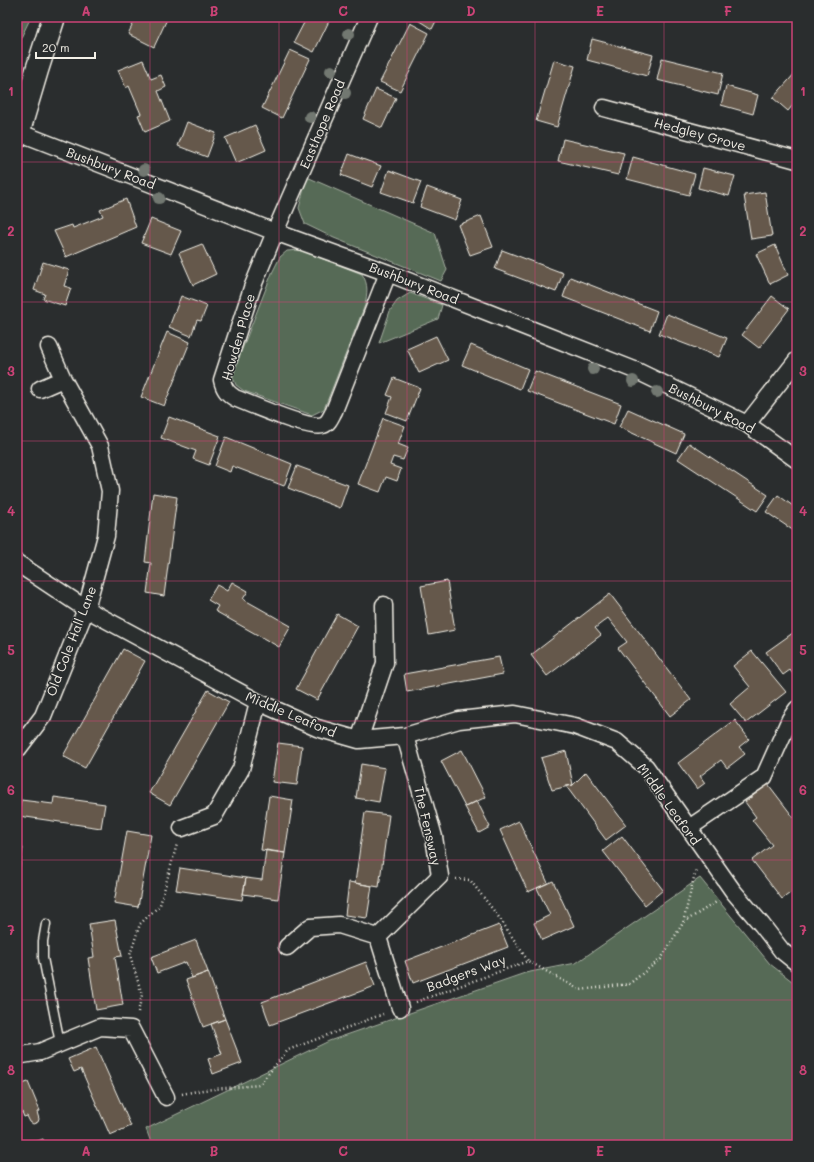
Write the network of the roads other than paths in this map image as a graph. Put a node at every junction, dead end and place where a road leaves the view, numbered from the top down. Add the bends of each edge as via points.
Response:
1 (54, 17) edge
2 (369, 17) edge
3 (604, 108) dead end
4 (18, 134) edge
5 (797, 160) edge
6 (275, 232) junction
7 (388, 273) junction
8 (49, 347) dead end
9 (797, 360) edge
10 (63, 379) junction
11 (40, 390) dead end
12 (748, 424) junction
13 (797, 460) edge
14 (17, 563) edge
15 (384, 605) dead end
16 (86, 609) junction
17 (258, 702) junction
18 (797, 709) edge
19 (405, 736) junction
20 (359, 740) junction
21 (18, 748) dead end
22 (182, 828) road end
23 (689, 828) junction
24 (46, 924) dead end
25 (378, 937) junction
26 (287, 947) dead end
27 (797, 963) edge
28 (400, 1008) road end
29 (60, 1043) junction
30 (17, 1056) edge
31 (166, 1097) road end

1 - 4 street
2 - 6 street, Easthope Road
3 - 5 street, Hedgley Grove
4 - 6 street, Bushbury Road
6 - 7 street, Bushbury Road
6 - 7 street, Howden Place via 252,288 222,380 223,387 235,398 309,426 322,426 328,422 334,411
7 - 12 street, Bushbury Road via 637,370
8 - 10 street, Old Cole Hall Lane
9 - 12 street
10 - 11 street
10 - 16 street, Old Cole Hall Lane via 100,446 110,491 106,536
12 - 13 street, Bushbury Road
14 - 16 street, Middle Leaford
15 - 20 street via 385,663
16 - 17 street, Middle Leaford
16 - 21 street, Old Cole Hall Lane via 43,716
17 - 20 street, Middle Leaford via 317,728
17 - 22 street via 241,769 214,816
18 - 23 street via 764,777
19 - 20 street, Middle Leaford
19 - 23 street, Middle Leaford via 459,720 515,714 575,726 617,742 646,767
19 - 25 street, The Fensway via 434,837 440,876
23 - 27 street, Middle Leaford via 733,891 782,951
24 - 29 lane via 43,958
25 - 26 street via 339,925 310,927
25 - 28 street
29 - 30 street via 40,1052
29 - 31 street via 100,1028 131,1029

